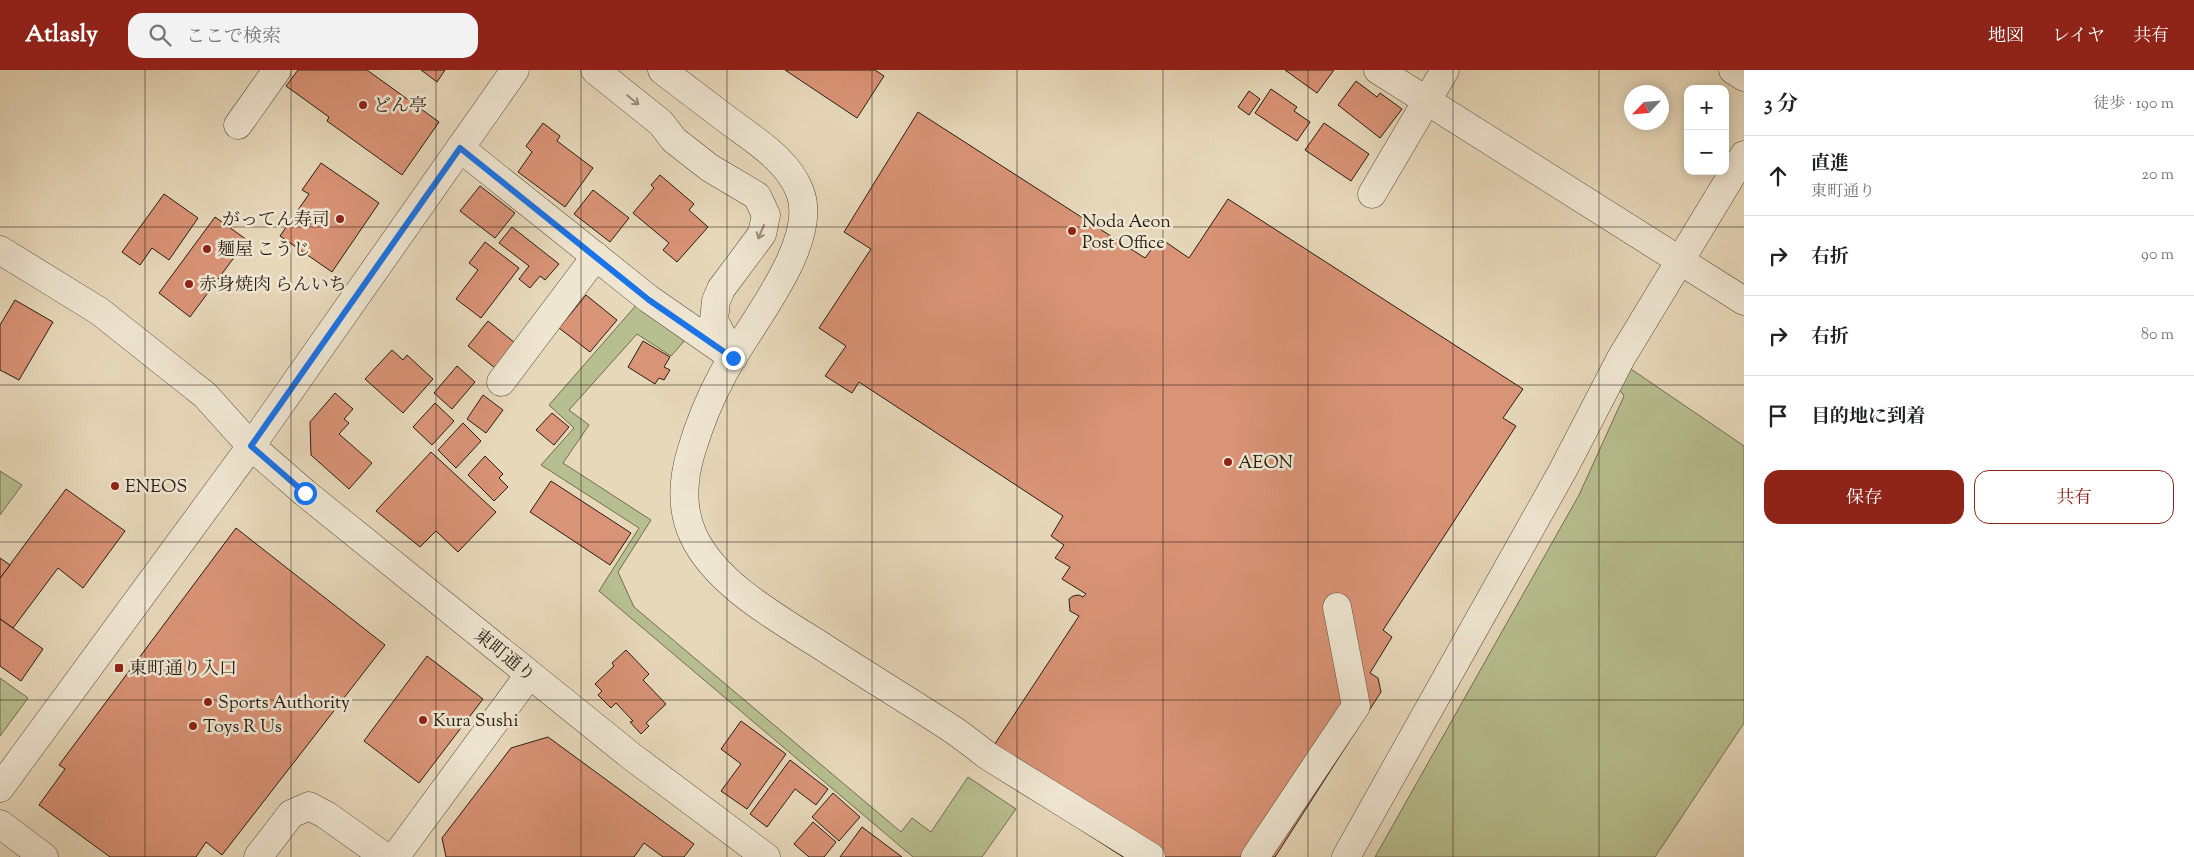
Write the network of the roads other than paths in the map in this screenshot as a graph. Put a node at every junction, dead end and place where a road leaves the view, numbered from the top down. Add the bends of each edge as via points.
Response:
1 (277, 70) edge
2 (516, 70) edge
3 (595, 70) edge
4 (662, 70) edge
5 (1378, 70) edge
6 (1445, 70) edge
7 (1733, 70) edge
8 (1744, 77) edge
9 (1428, 100) junction
10 (238, 126) dead end
11 (460, 148) junction
12 (1744, 156) edge
13 (1372, 194) dead end
14 (0, 250) edge
15 (596, 256) junction
16 (1679, 261) junction
17 (1744, 301) edge
18 (733, 358) junction
19 (501, 382) dead end
20 (251, 446) junction
21 (1338, 607) dead end
22 (529, 675) junction
23 (0, 788) edge
24 (0, 824) edge
25 (44, 857) edge
26 (258, 857) edge
27 (385, 857) edge
28 (395, 857) edge
29 (766, 857) edge
30 (1151, 857) edge
31 (1255, 857) edge
32 (1346, 857) edge

1 - 10 street
2 - 11 street
3 -> 18 street via 661,123 674,140 710,168 757,196 766,215 762,234 721,289 716,301 714,320
4 - 18 street via 772,154 801,193 802,232 785,272
5 - 9 street
6 - 9 street
7 - 8 street
9 - 13 street
9 - 16 street
11 - 15 street
11 - 20 street
12 - 16 street
14 - 20 street, 東町通り via 114,322 205,395
15 - 18 street via 649,300
15 - 19 street
16 - 17 street
16 - 32 street via 1621,358 1563,470
18 - 30 street via 698,430 684,486 685,508 692,534 705,555 726,580 781,621
20 - 22 street, 東町通り
20 - 23 street
21 - 31 street via 1356,706
22 - 28 street
22 - 29 street, 東町通り
24 - 25 street
26 - 27 street via 291,814 309,806 326,814

